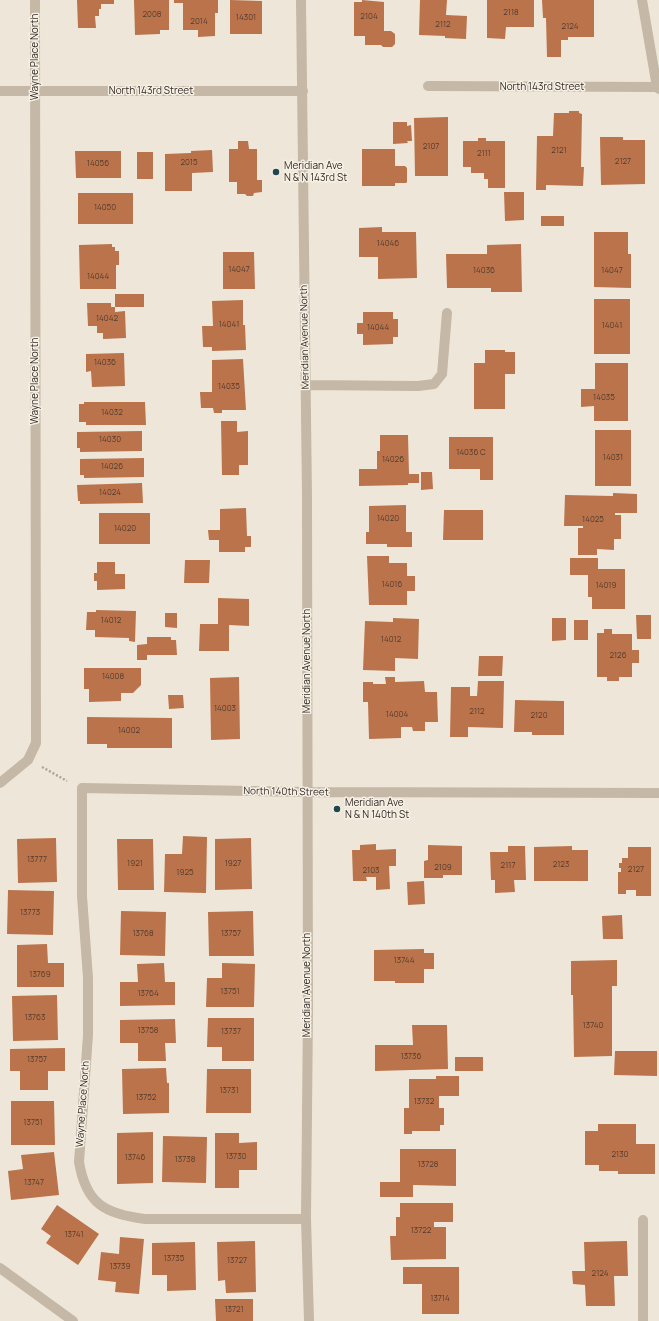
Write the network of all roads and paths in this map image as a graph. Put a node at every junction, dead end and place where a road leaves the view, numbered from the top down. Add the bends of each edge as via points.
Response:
1 (35, 0) edge
2 (301, 0) edge
3 (642, 0) edge
4 (428, 86) dead end
5 (658, 88) edge
6 (0, 91) edge
7 (35, 91) junction
8 (303, 91) junction
9 (448, 313) dead end
10 (306, 386) junction
11 (28, 760) junction
12 (0, 783) edge
13 (82, 788) junction
14 (307, 792) junction
15 (659, 793) edge
16 (306, 1219) junction
17 (643, 1220) dead end
18 (0, 1268) edge
19 (73, 1321) edge
20 (309, 1321) edge
21 (643, 1321) edge

1 - 7 street, Wayne Place North
2 - 8 street, Meridian Avenue North
3 - 5 street
4 - 5 street, North 143rd Street
6 - 7 street, North 143rd Street
7 - 8 street, North 143rd Street
7 - 11 street, Wayne Place North via 36,743
8 - 10 street, Meridian Avenue North
9 - 10 street via 442,374 434,384
10 - 14 street, Meridian Avenue North
11 - 12 street
11 - 13 path
13 - 14 street, North 140th Street
13 - 16 street, Wayne Place North via 82,896 88,978 88,1035 79,1162 82,1177 92,1198 108,1211 131,1218
14 - 15 street, North 140th Street
14 - 16 street, Meridian Avenue North
16 - 20 street, Meridian Avenue North
17 - 21 street
18 - 19 street

